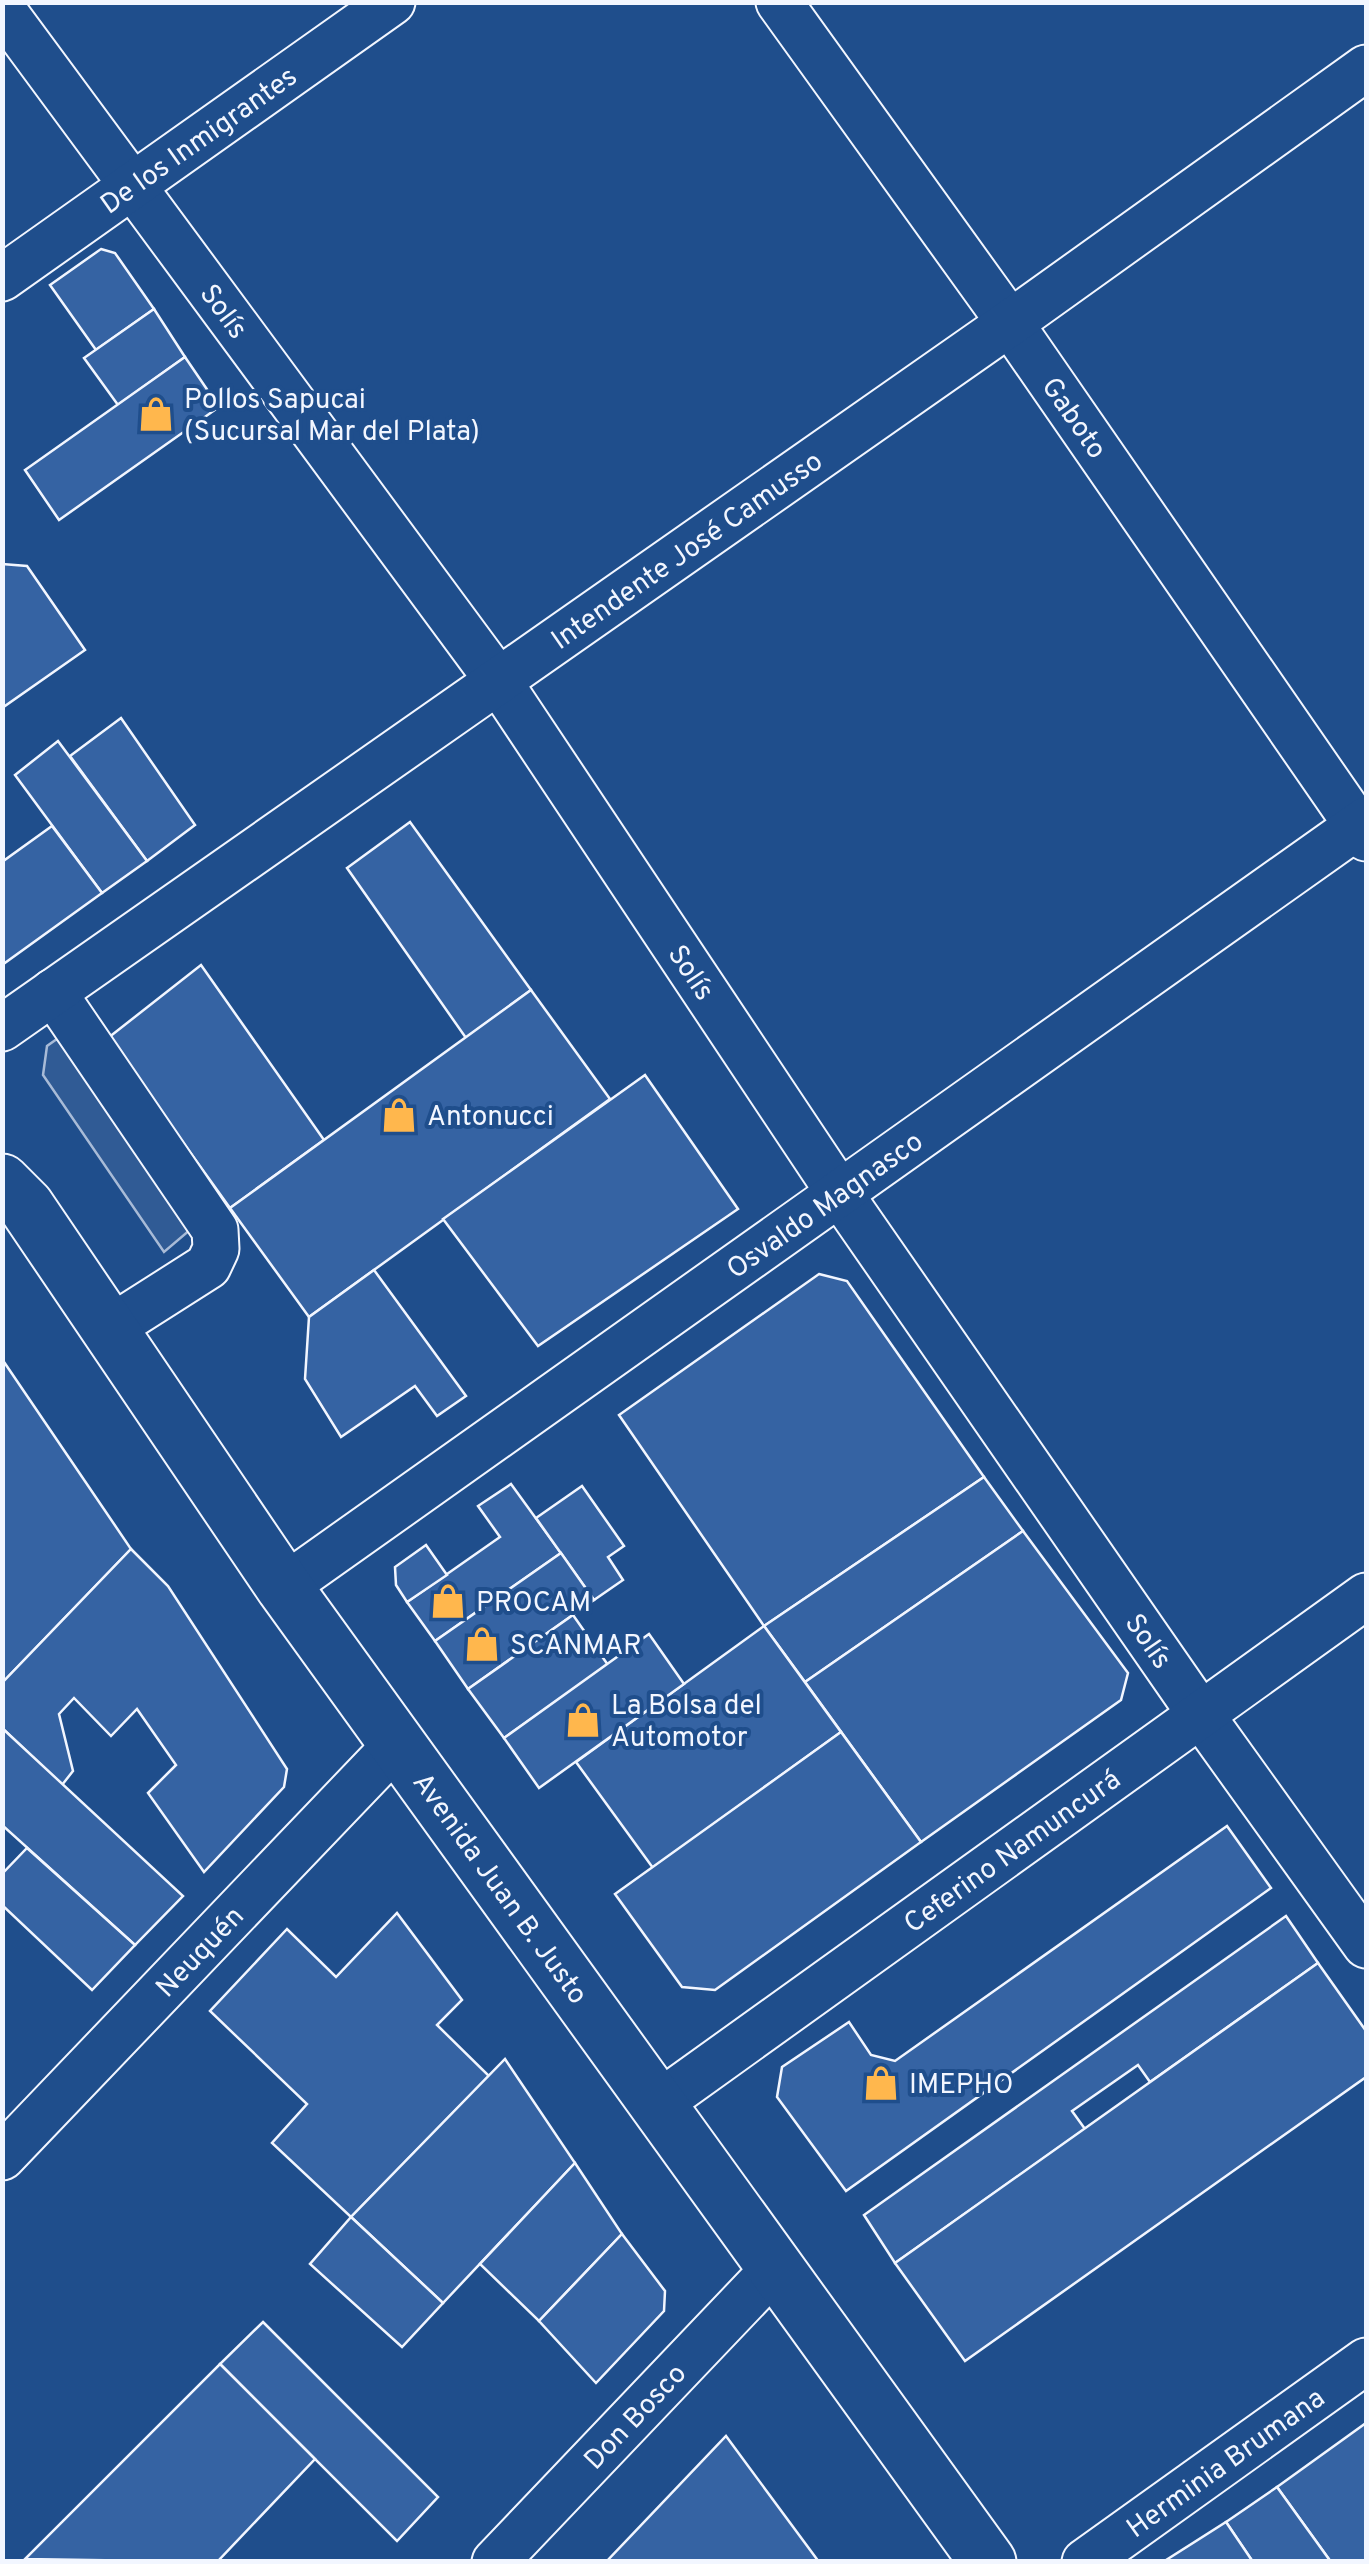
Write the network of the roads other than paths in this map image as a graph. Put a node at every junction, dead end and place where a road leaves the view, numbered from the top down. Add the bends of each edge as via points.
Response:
1 (392, 2) edge
2 (778, 2) edge
3 (2, 8) edge
4 (1366, 68) edge
5 (131, 187) junction
6 (2, 278) edge
7 (1010, 323) junction
8 (499, 682) junction
9 (1364, 828) edge
10 (54, 992) junction
11 (2, 1028) edge
12 (2, 1148) edge
13 (840, 1194) junction
14 (10, 1204) edge
15 (109, 1329) junction
16 (284, 1587) junction
17 (1366, 1596) edge
18 (1200, 1715) junction
19 (397, 1744) junction
20 (1366, 1946) edge
21 (658, 2104) junction
22 (2, 2158) edge
23 (776, 2267) junction
24 (1366, 2361) edge
25 (495, 2562) edge
26 (988, 2562) edge
27 (1086, 2562) edge

1 - 5 street, De los Inmigrantes
2 - 7 street, Gaboto
3 - 5 street, Solís
4 - 7 street, Intendente José Camusso
5 - 6 street, De los Inmigrantes
5 - 8 street, Solís
7 - 8 street, Intendente José Camusso
7 - 9 street, Gaboto
8 - 10 street, Intendente José Camusso
8 - 13 street, Solís
9 - 13 street, Osvaldo Magnasco
10 - 11 street, Intendente José Camusso
10 - 15 street via 215,1230 208,1266
12 - 14 main road, Avenida Juan B. Justo
13 - 16 street, Osvaldo Magnasco
13 - 18 street, Solís
14 - 15 main road, Avenida Juan B. Justo
15 - 16 main road, Avenida Juan B. Justo
16 - 19 main road, Avenida Juan B. Justo
17 - 18 street, Ceferino Namuncurá
18 - 20 street, Solís
18 - 21 street, Ceferino Namuncurá
19 - 21 main road, Avenida Juan B. Justo
19 - 22 street, Neuquén
21 - 23 main road, Avenida Juan B. Justo
23 - 25 street, Don Bosco
23 - 26 main road, Avenida Juan B. Justo
24 - 27 street, Herminia Brumana

